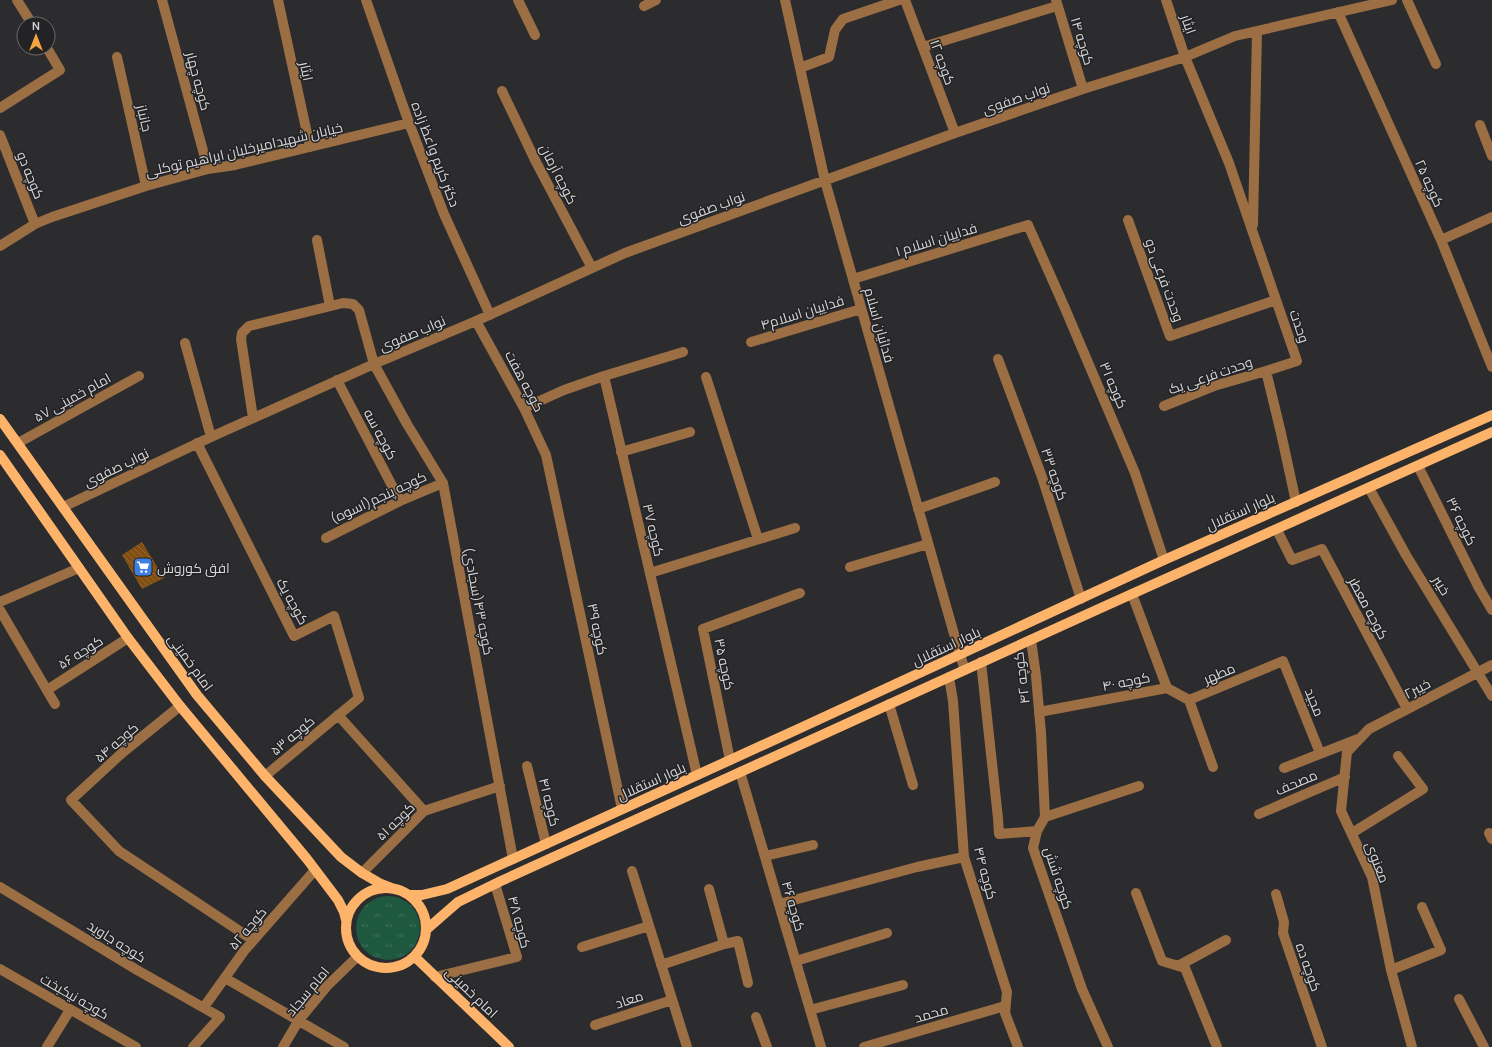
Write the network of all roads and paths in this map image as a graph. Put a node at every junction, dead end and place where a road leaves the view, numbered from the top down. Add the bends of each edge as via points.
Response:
1 (17, 0) edge
2 (162, 0) edge
3 (278, 0) edge
4 (366, 0) edge
5 (518, 0) edge
6 (656, 0) edge
7 (785, 0) edge
8 (899, 0) edge
9 (905, 0) edge
10 (1166, 0) edge
11 (1392, 0) edge
12 (1407, 0) edge
13 (1056, 3) edge
14 (644, 6) dead end
15 (1338, 12) junction
16 (27, 16) edge
17 (1257, 31) junction
18 (535, 35) dead end
19 (923, 47) junction
20 (52, 56) edge
21 (117, 57) dead end
22 (1185, 57) junction
23 (1436, 64) dead end
24 (800, 68) junction
25 (1083, 90) junction
26 (502, 91) dead end
27 (0, 108) edge
28 (409, 123) junction
29 (1480, 125) dead end
30 (955, 134) junction
31 (0, 135) edge
32 (310, 148) junction
33 (1492, 156) edge
34 (208, 169) junction
35 (825, 181) junction
36 (146, 186) junction
37 (1492, 217) edge
38 (1128, 220) dead end
39 (36, 224) junction
40 (1028, 225) joint
41 (1253, 234) junction
42 (317, 240) dead end
43 (1441, 240) junction
44 (0, 246) edge
45 (592, 268) junction
46 (853, 279) junction
47 (1276, 300) junction
48 (330, 306) junction
49 (861, 309) junction
50 (490, 315) junction
51 (476, 321) junction
52 (751, 342) dead end
53 (185, 343) dead end
54 (683, 352) dead end
55 (998, 359) dead end
56 (374, 364) junction
57 (1492, 367) edge
58 (1266, 371) junction
59 (139, 376) dead end
60 (604, 376) junction
61 (706, 377) dead end
62 (337, 380) junction
63 (1164, 406) dead end
64 (524, 408) junction
65 (1492, 415) edge
66 (0, 418) edge
67 (253, 418) junction
68 (690, 432) dead end
69 (1492, 432) edge
70 (211, 437) junction
71 (18, 443) junction
72 (197, 443) junction
73 (621, 452) junction
74 (0, 455) edge
75 (546, 455) joint
76 (1418, 466) junction
77 (995, 482) dead end
78 (442, 483) junction
79 (1369, 488) junction
80 (400, 501) junction
81 (1296, 502) junction
82 (63, 507) junction
83 (918, 509) junction
84 (795, 528) dead end
85 (1277, 530) junction
86 (326, 538) dead end
87 (758, 539) junction
88 (928, 544) junction
89 (1164, 560) junction
90 (850, 567) dead end
91 (79, 568) junction
92 (650, 573) junction
93 (800, 593) dead end
94 (1132, 594) junction
95 (1081, 599) junction
96 (0, 602) edge
97 (0, 610) edge
98 (1492, 610) edge
99 (128, 638) junction
100 (1031, 640) junction
101 (960, 655) junction
102 (1283, 661) joint
103 (981, 662) junction
104 (1492, 665) edge
105 (965, 670) junction
106 (1478, 672) junction
107 (949, 677) junction
108 (1166, 688) junction
109 (47, 690) junction
110 (1492, 696) edge
111 (1189, 700) junction
112 (55, 704) dead end
113 (889, 704) junction
114 (180, 706) junction
115 (1407, 709) junction
116 (1039, 712) junction
117 (338, 715) junction
118 (1369, 729) joint
119 (1360, 739) junction
120 (1320, 753) junction
121 (1398, 756) dead end
122 (730, 760) junction
123 (527, 766) dead end
124 (1213, 767) dead end
125 (1284, 768) dead end
126 (740, 772) junction
127 (265, 776) junction
128 (697, 776) junction
129 (1345, 777) junction
130 (913, 785) dead end
131 (500, 786) junction
132 (1139, 786) dead end
133 (622, 809) junction
134 (424, 811) junction
135 (1259, 814) dead end
136 (1045, 817) junction
137 (1037, 831) junction
138 (1352, 833) junction
139 (546, 844) junction
140 (813, 845) dead end
141 (765, 856) junction
142 (964, 857) junction
143 (513, 859) junction
144 (315, 870) junction
145 (632, 871) dead end
146 (362, 873) junction
147 (495, 884) junction
148 (0, 887) edge
149 (394, 889) junction
150 (709, 889) dead end
151 (1136, 893) dead end
152 (1276, 894) dead end
153 (409, 895) junction
154 (779, 904) junction
155 (1422, 907) dead end
156 (346, 920) junction
157 (649, 926) junction
158 (427, 929) junction
159 (887, 933) dead end
160 (253, 940) junction
161 (1226, 940) dead end
162 (724, 944) junction
163 (582, 947) dead end
164 (357, 957) junction
165 (415, 957) junction
166 (796, 961) junction
167 (661, 965) junction
168 (1178, 966) junction
169 (0, 969) edge
170 (1391, 970) junction
171 (435, 977) junction
172 (225, 978) junction
173 (748, 983) dead end
174 (903, 985) dead end
175 (1459, 999) dead end
176 (672, 1000) junction
177 (1005, 1006) junction
178 (204, 1007) junction
179 (70, 1010) junction
180 (810, 1010) junction
181 (756, 1017) dead end
182 (299, 1020) junction
183 (594, 1024) dead end
184 (47, 1047) edge
185 (136, 1047) edge
186 (193, 1047) edge
187 (282, 1047) edge
188 (344, 1047) edge
189 (509, 1047) edge
190 (687, 1047) edge
191 (767, 1047) edge
192 (822, 1047) edge
193 (864, 1047) edge
194 (1018, 1047) edge
195 (1108, 1047) edge
196 (1217, 1047) edge
197 (1322, 1047) edge
198 (1412, 1047) edge
199 (1484, 1047) edge

1 - 16 street
2 - 34 street, کوچه چهار
3 - 32 street, ایثار
4 - 28 street, دکتر کریم واعظ زاده
5 - 18 street
6 - 14 street
7 - 24 street, فدائیان اسلام
8 - 24 street via 843,19 835,30 829,57
9 - 19 street, کوچه ۱۲
10 - 22 street, ایثار
11 - 15 street, نواب صفوی
12 - 23 street
13 - 19 street
13 - 25 street, کوچه ۱۴
15 - 17 street, نواب صفوی
15 - 43 street, کوچه ۲۵
17 - 22 street, نواب صفوی via 1236,36
17 - 41 street, وحدت
19 - 30 street, کوچه ۱۲
20 - 27 street via 60,70
21 - 36 street, جانباز
22 - 25 street, نواب صفوی
22 - 41 street, وحدت via 1229,163
24 - 35 street, فدائیان اسلام
25 - 30 street, نواب صفوی
26 - 45 street, کوچه آرمان
28 - 32 street, خیابان شهیدامیرخلبان ابراهیم توکلی
28 - 50 street, دکتر کریم واعظ زاده via 444,214
29 - 33 street
30 - 35 street, نواب صفوی
31 - 39 street, کوچه دو
32 - 34 street, خیابان شهیدامیرخلبان ابراهیم توکلی via 235,166
34 - 36 street, خیابان شهیدامیرخلبان ابراهیم توکلی
35 - 45 street, نواب صفوی via 625,253
35 - 46 street, فدائیان اسلام
36 - 39 street, خیابان شهیدامیرخلبان ابراهیم توکلی
37 - 43 street
38 - 47 street, وحدت فرعی دو via 1170,336
39 - 44 street, خیابان شهیدامیرخلبان ابراهیم توکلی
40 - 46 street, فداییان اسلام ۱
40 - 89 street, کوچه ۳۱ via 1135,473
41 - 47 street, وحدت
42 - 48 street
43 - 57 street, کوچه ۲۵
45 - 50 street, نواب صفوی
46 - 49 street, فدائیان اسلام
47 - 58 street, وحدت via 1297,361
48 - 56 street, کوچه ۴۳(سجادی) via 353,304 359,310
48 - 67 street via 248,326 242,333
49 - 52 street, فداییان اسلام۴
49 - 83 street, فدائیان اسلام
50 - 51 street, نواب صفوی
51 - 56 street, نواب صفوی
51 - 64 street, کوچه هفت
53 - 70 street
54 - 60 street
55 - 95 street, کوچه ۳۳ via 1042,477
56 - 62 street, نواب صفوی
56 - 78 street, کوچه ۴۳(سجادی)
58 - 63 street, وحدت فرعی یک via 1214,386
58 - 81 street
59 - 71 street, امام خمینی ۵۷
60 - 64 street
60 - 73 street, کوچه ۳۷
61 - 87 street
62 - 67 street, نواب صفوی
62 - 80 street, کوچه سه
64 - 75 street, کوچه هفت
65 - 81 main road, بلوار استقلال
66 - 71 main road, امام خمینی
67 - 70 street, نواب صفوی
68 - 73 street
69 - 76 main road, بلوار استقلال
70 - 72 street, نواب صفوی
71 - 82 main road, امام خمینی
72 - 82 street, نواب صفوی
72 - 117 street, کوچه یک via 294,636 334,616 358,698
73 - 92 street, کوچه ۳۷
74 - 91 main road
75 - 133 street, کوچه ۳۹
76 - 79 main road, بلوار استقلال
76 - 98 street, کوچه ۳۶
77 - 83 street
78 - 80 street, کوچه پنجم(اسوه)
78 - 131 street, کوچه ۴۳(سجادی)
79 - 85 main road, بلوار استقلال
79 - 106 street, خیبر via 1406,555
80 - 86 street, کوچه پنجم(اسوه)
81 - 89 main road, بلوار استقلال
82 - 127 main road, امام خمینی via 197,695
83 - 88 street, فدائیان اسلام
84 - 87 street
85 - 94 main road, بلوار استقلال
85 - 115 street, کوچه معطر via 1292,560 1322,549
87 - 92 street
88 - 90 street
88 - 101 street, فدائیان اسلام
89 - 95 main road, بلوار استقلال
91 - 96 street
91 - 99 main road
92 - 128 street, کوچه ۳۷
93 - 122 street, کوچه ۳۵ via 703,629
94 - 100 main road, بلوار استقلال
94 - 108 street, کوچه ۴۰
95 - 101 main road, بلوار استقلال
97 - 109 street
99 - 109 street, کوچه ۵۶
99 - 114 main road
100 - 103 main road, بلوار استقلال
100 - 116 street, کوچه ۴۲
101 - 105 street, فدائیان اسلام
101 - 122 main road, بلوار استقلال
102 - 111 street, مطهر
102 - 120 street, مجید
103 - 105 main road, بلوار استقلال
103 - 137 street via 998,834
104 - 106 street, خیبر۲
105 - 107 main road, بلوار استقلال
106 - 110 street, خیبر
106 - 115 street, خیبر۲
107 - 113 main road, بلوار استقلال
107 - 142 street, کوچه ۴۴
108 - 111 street
108 - 116 street, کوچه ۴۰
109 - 112 street
111 - 124 street
113 - 126 main road, بلوار استقلال
113 - 130 street
114 - 144 main road
114 - 160 street, کوچه ۵۴ via 122,753 72,800 119,852
115 - 118 street, خیبر۲
116 - 136 street
117 - 127 street, کوچه ۵۳
117 - 134 street
118 - 119 street, معنوی
119 - 120 street
119 - 129 street, معنوی via 1347,752
120 - 125 street
121 - 138 street via 1423,789
122 - 128 main road, بلوار استقلال
123 - 139 street, کوچه ۴۱
126 - 141 street, کوچه ۴۶
126 - 147 main road, بلوار استقلال
127 - 146 main road, امام خمینی via 341,857
128 - 133 main road, بلوار استقلال
129 - 135 street, مصحف
129 - 138 street, معنوی via 1341,811
131 - 134 street, کوچه ۵۱
131 - 143 street, کوچه ۴۳(سجادی)
132 - 136 street
133 - 139 main road, بلوار استقلال
134 - 146 street, کوچه ۵۱
136 - 137 street, کوچه شش
137 - 195 street, کوچه شش via 1033,848 1082,990
138 - 170 street, معنوی via 1372,877
139 - 143 main road, بلوار استقلال
140 - 141 street
141 - 154 street, کوچه ۴۶
142 - 154 street
142 - 177 street, کوچه ۴۴ via 1007,992
143 - 153 main road, بلوار استقلال via 447,888 422,895
144 - 156 main road via 338,900
144 - 160 street, کوچه ۵۲
145 - 157 street
146 - 149 main road, امام خمینی
147 - 158 main road, بلوار استقلال via 458,902
147 - 171 street, کوچه ۴۸ via 517,957
148 - 178 street, کوچه جاوید via 137,970
149 - 153 main road
149 - 156 main road via 381,888 358,899
150 - 162 street
151 - 168 street via 1162,961
152 - 197 street, کوچه ده via 1284,922 1283,933
153 - 158 main road via 419,904 425,916
154 - 166 street, کوچه ۴۶
155 - 170 street via 1441,950
156 - 164 main road via 346,934
157 - 163 street
157 - 167 street
158 - 165 main road via 421,949
159 - 166 street
160 - 172 street, کوچه ۵۲
161 - 168 street
162 - 167 street
162 - 173 street via 738,941
164 - 165 main road via 380,968 392,968
164 - 182 street, امام سجاد via 327,986
165 - 171 main road, امام خمینی
166 - 180 street, کوچه ۴۶
167 - 176 street
168 - 196 street via 1185,968
169 - 179 street, کوچه نیکبخت
170 - 198 street, معنوی
171 - 189 main road, امام خمینی
172 - 178 street, کوچه ۵۲
172 - 182 street
174 - 180 street
175 - 199 street
176 - 183 street, معاد
176 - 190 street
177 - 193 street, محمد
177 - 194 street, کوچه ۴۴ via 1004,1013
178 - 186 street, کوچه جاوید via 220,1017
179 - 184 street
179 - 185 street, کوچه نیکبخت
180 - 192 street, کوچه ۴۶
181 - 191 street
182 - 187 street, امام سجاد
182 - 188 street

